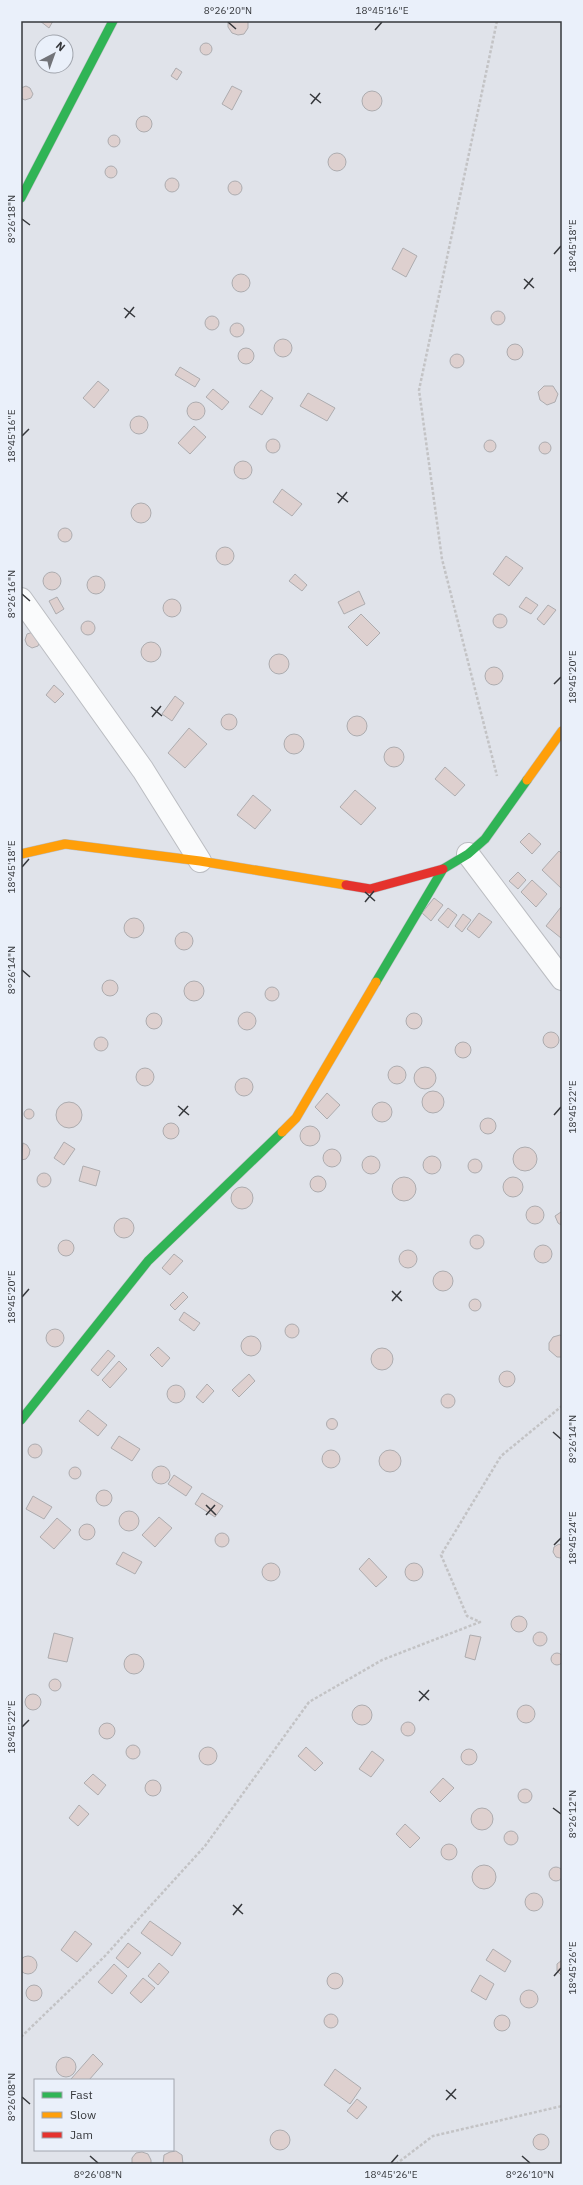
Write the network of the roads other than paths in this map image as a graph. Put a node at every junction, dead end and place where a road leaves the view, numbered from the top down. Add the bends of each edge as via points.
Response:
1 (113, 21) edge
2 (21, 198) edge
3 (21, 599) edge
4 (562, 731) edge
5 (21, 854) edge
6 (468, 854) junction
7 (200, 861) junction
8 (443, 869) junction
9 (562, 979) edge
10 (21, 1420) edge

1 - 2 street
3 - 7 street via 143,770
4 - 6 street via 484,839
5 - 7 street via 65,844
6 - 8 street
6 - 9 street
7 - 8 street via 370,889
8 - 10 street via 296,1118 148,1261

